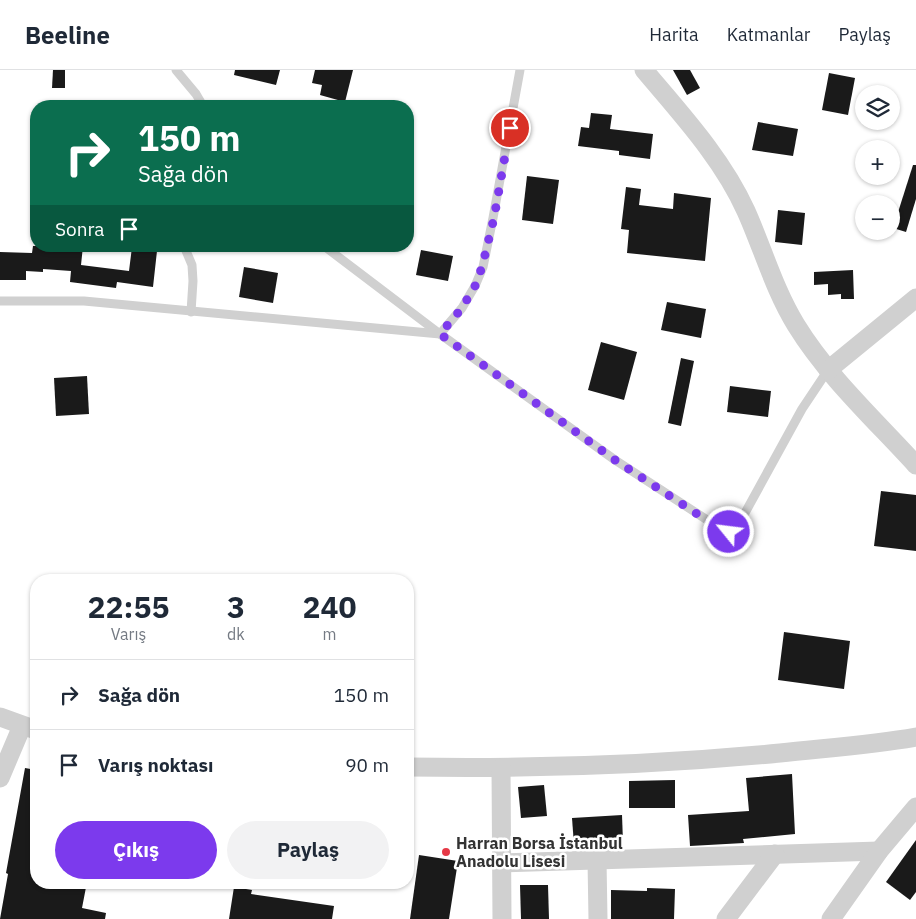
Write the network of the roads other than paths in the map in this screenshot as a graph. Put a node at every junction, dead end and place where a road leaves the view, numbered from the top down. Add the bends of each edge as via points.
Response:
1 (176, 70) edge
2 (520, 70) edge
3 (644, 70) edge
4 (200, 100) edge
5 (187, 252) edge
6 (332, 252) edge
7 (916, 298) edge
8 (0, 301) edge
9 (191, 312) junction
10 (440, 334) junction
11 (828, 370) junction
12 (916, 465) edge
13 (0, 717) edge
14 (29, 728) edge
15 (916, 737) edge
16 (414, 767) edge
17 (502, 768) junction
18 (0, 778) edge
19 (916, 807) edge
20 (879, 851) junction
21 (775, 854) junction
22 (597, 860) junction
23 (502, 863) junction
24 (502, 919) edge
25 (598, 919) edge
26 (726, 919) edge
27 (831, 919) edge

1 - 4 lane
2 - 10 lane via 494,218 482,267 462,308
3 - 11 street via 687,121 729,180 746,210 781,298
5 - 9 lane via 192,265
6 - 10 lane
7 - 11 street
8 - 9 lane via 84,301
9 - 10 lane
10 - 11 lane via 615,460 720,529 734,533 802,409
11 - 12 street
13 - 14 street
14 - 18 street
15 - 17 street via 734,757
16 - 17 street
17 - 23 street
19 - 20 street
20 - 21 street
20 - 27 street
21 - 22 street
21 - 26 street
22 - 23 street
22 - 25 street
23 - 24 street

